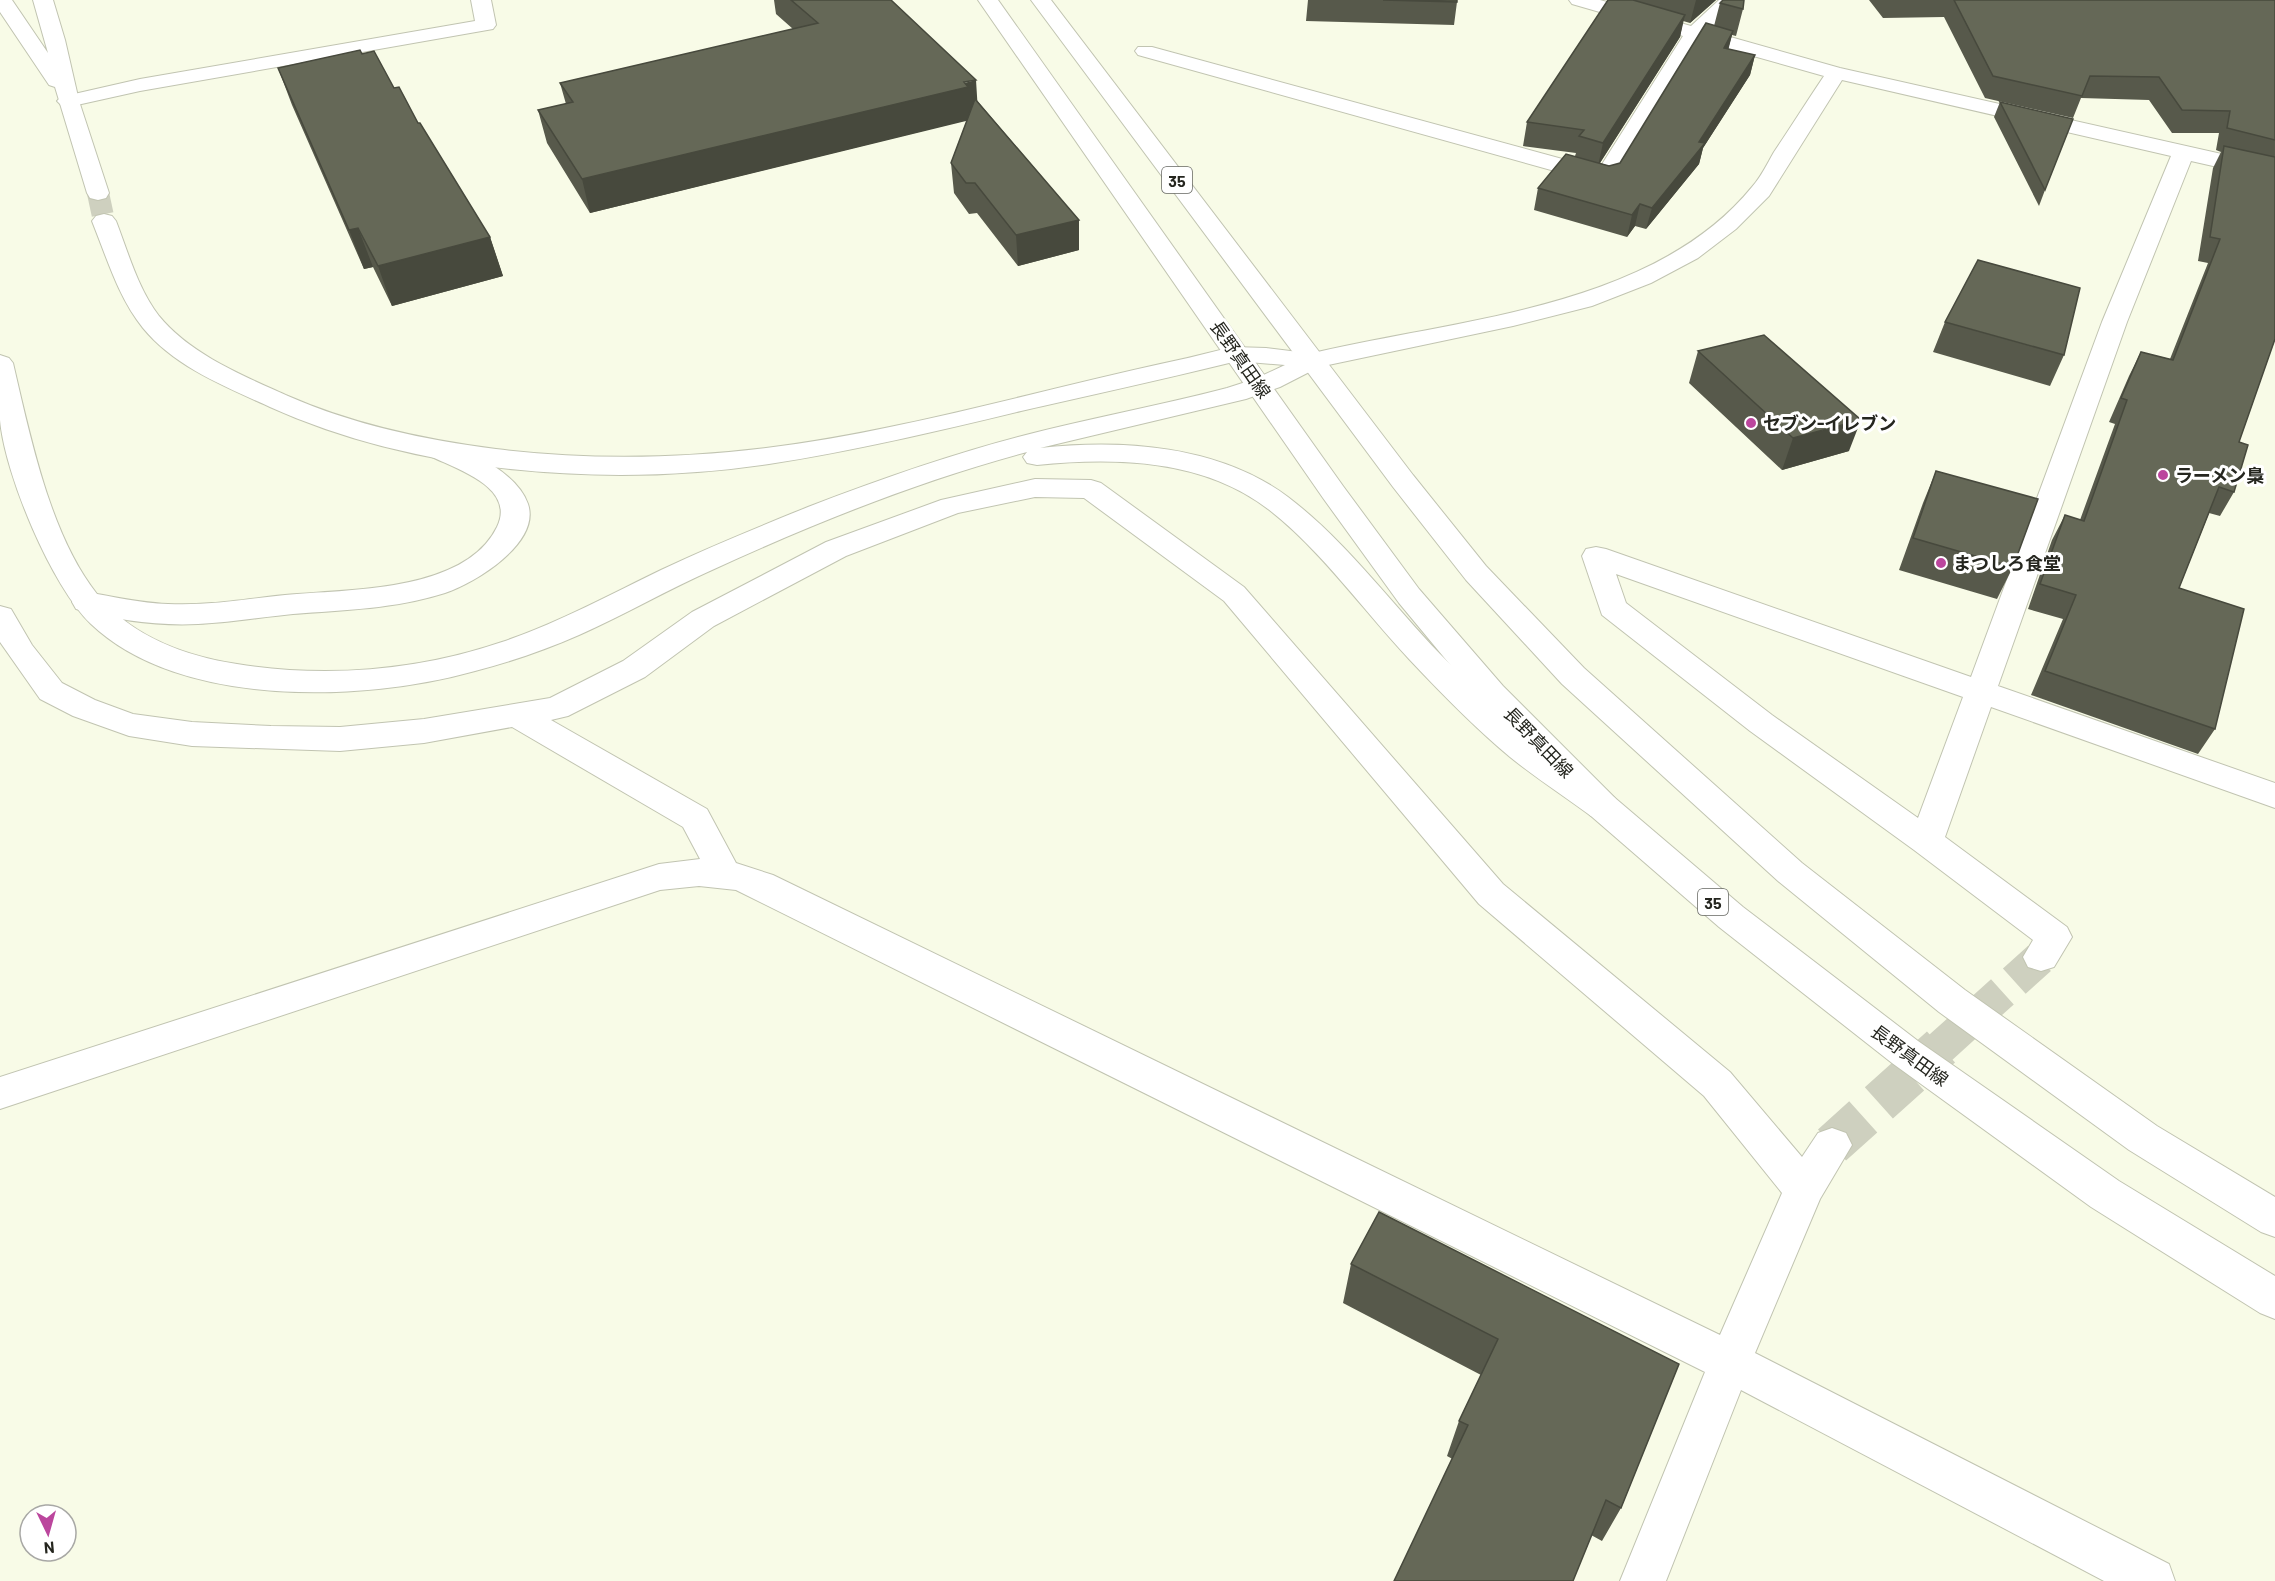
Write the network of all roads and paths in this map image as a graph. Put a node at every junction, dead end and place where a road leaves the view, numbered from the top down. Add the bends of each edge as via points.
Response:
1 (2, 0) edge
2 (43, 0) edge
3 (481, 0) edge
4 (988, 0) edge
5 (1041, 0) edge
6 (1579, 0) edge
7 (1730, 0) edge
8 (1694, 34) junction
9 (1145, 51) dead end
10 (1836, 73) junction
11 (68, 101) junction
12 (2184, 152) junction
13 (2275, 173) edge
14 (98, 193) tunnel mouth
15 (104, 221) tunnel mouth
16 (1237, 354) junction
17 (1314, 360) junction
18 (0, 363) edge
19 (1260, 386) junction
20 (442, 451) junction
21 (898, 483) junction
22 (87, 602) junction
23 (0, 616) edge
24 (1983, 691) junction
25 (516, 715) junction
26 (2275, 796) edge
27 (1603, 807) junction
28 (1926, 841) junction
29 (724, 873) junction
30 (2041, 957) tunnel mouth
31 (0, 1093) edge
32 (1832, 1144) tunnel mouth
33 (1804, 1189) junction
34 (2275, 1218) edge
35 (2275, 1299) edge
36 (1730, 1362) junction
37 (1642, 1581) edge
38 (2152, 1581) edge

1 - 11 main road
2 - 11 main road
3 - 11 main road via 486,25
4 - 16 main road, 長野真田線 / 35
5 - 17 main road, 35
6 - 8 main road
7 - 8 main road
8 - 9 main road via 1605,178
8 - 10 main road
10 - 12 main road
10 - 17 main road via 1761,191 1728,224 1690,253 1642,278 1583,301
11 - 14 main road
12 - 13 main road
12 - 24 main road via 2125,295 2013,596
15 - 20 main road via 138,303 171,341 210,368 312,416
16 - 17 main road
16 - 19 main road, 長野真田線 / 35
16 - 20 main road via 836,445 756,457 593,465
17 - 19 main road
17 - 34 main road, 35 via 1476,573 1573,676 1686,780 1790,872 1952,1001 2143,1138
18 - 22 main road via 24,468 45,528
19 - 21 main road via 1026,443
19 - 27 main road, 長野真田線 / 35 via 1409,596 1492,694
20 - 22 main road via 499,481 513,496 515,511 512,529 498,550 453,579 385,596 207,613 139,612
21 - 22 main road via 741,546 551,636 454,666 403,676 302,682 254,679 210,670 137,643 108,624
21 - 27 main road via 992,464 1086,453 1173,460 1209,468 1249,484 1309,531 1431,663 1511,741
23 - 25 main road via 51,691 129,725 192,734 340,739 424,731
24 - 26 main road
24 - 28 main road
24 - 28 main road via 1596,556 1613,608 1761,723
25 - 29 main road via 695,818
25 - 33 main road via 557,708 634,669 703,618 836,549 951,506 1035,488 1091,489 1234,594 1491,894 1717,1084
27 - 35 main road, 長野真田線 / 35 via 1731,917 1905,1052 2105,1194
28 - 30 main road via 2054,937
29 - 31 main road via 703,871 659,877
29 - 36 main road via 761,885
32 - 33 main road
33 - 36 main road
36 - 37 main road
36 - 38 main road

